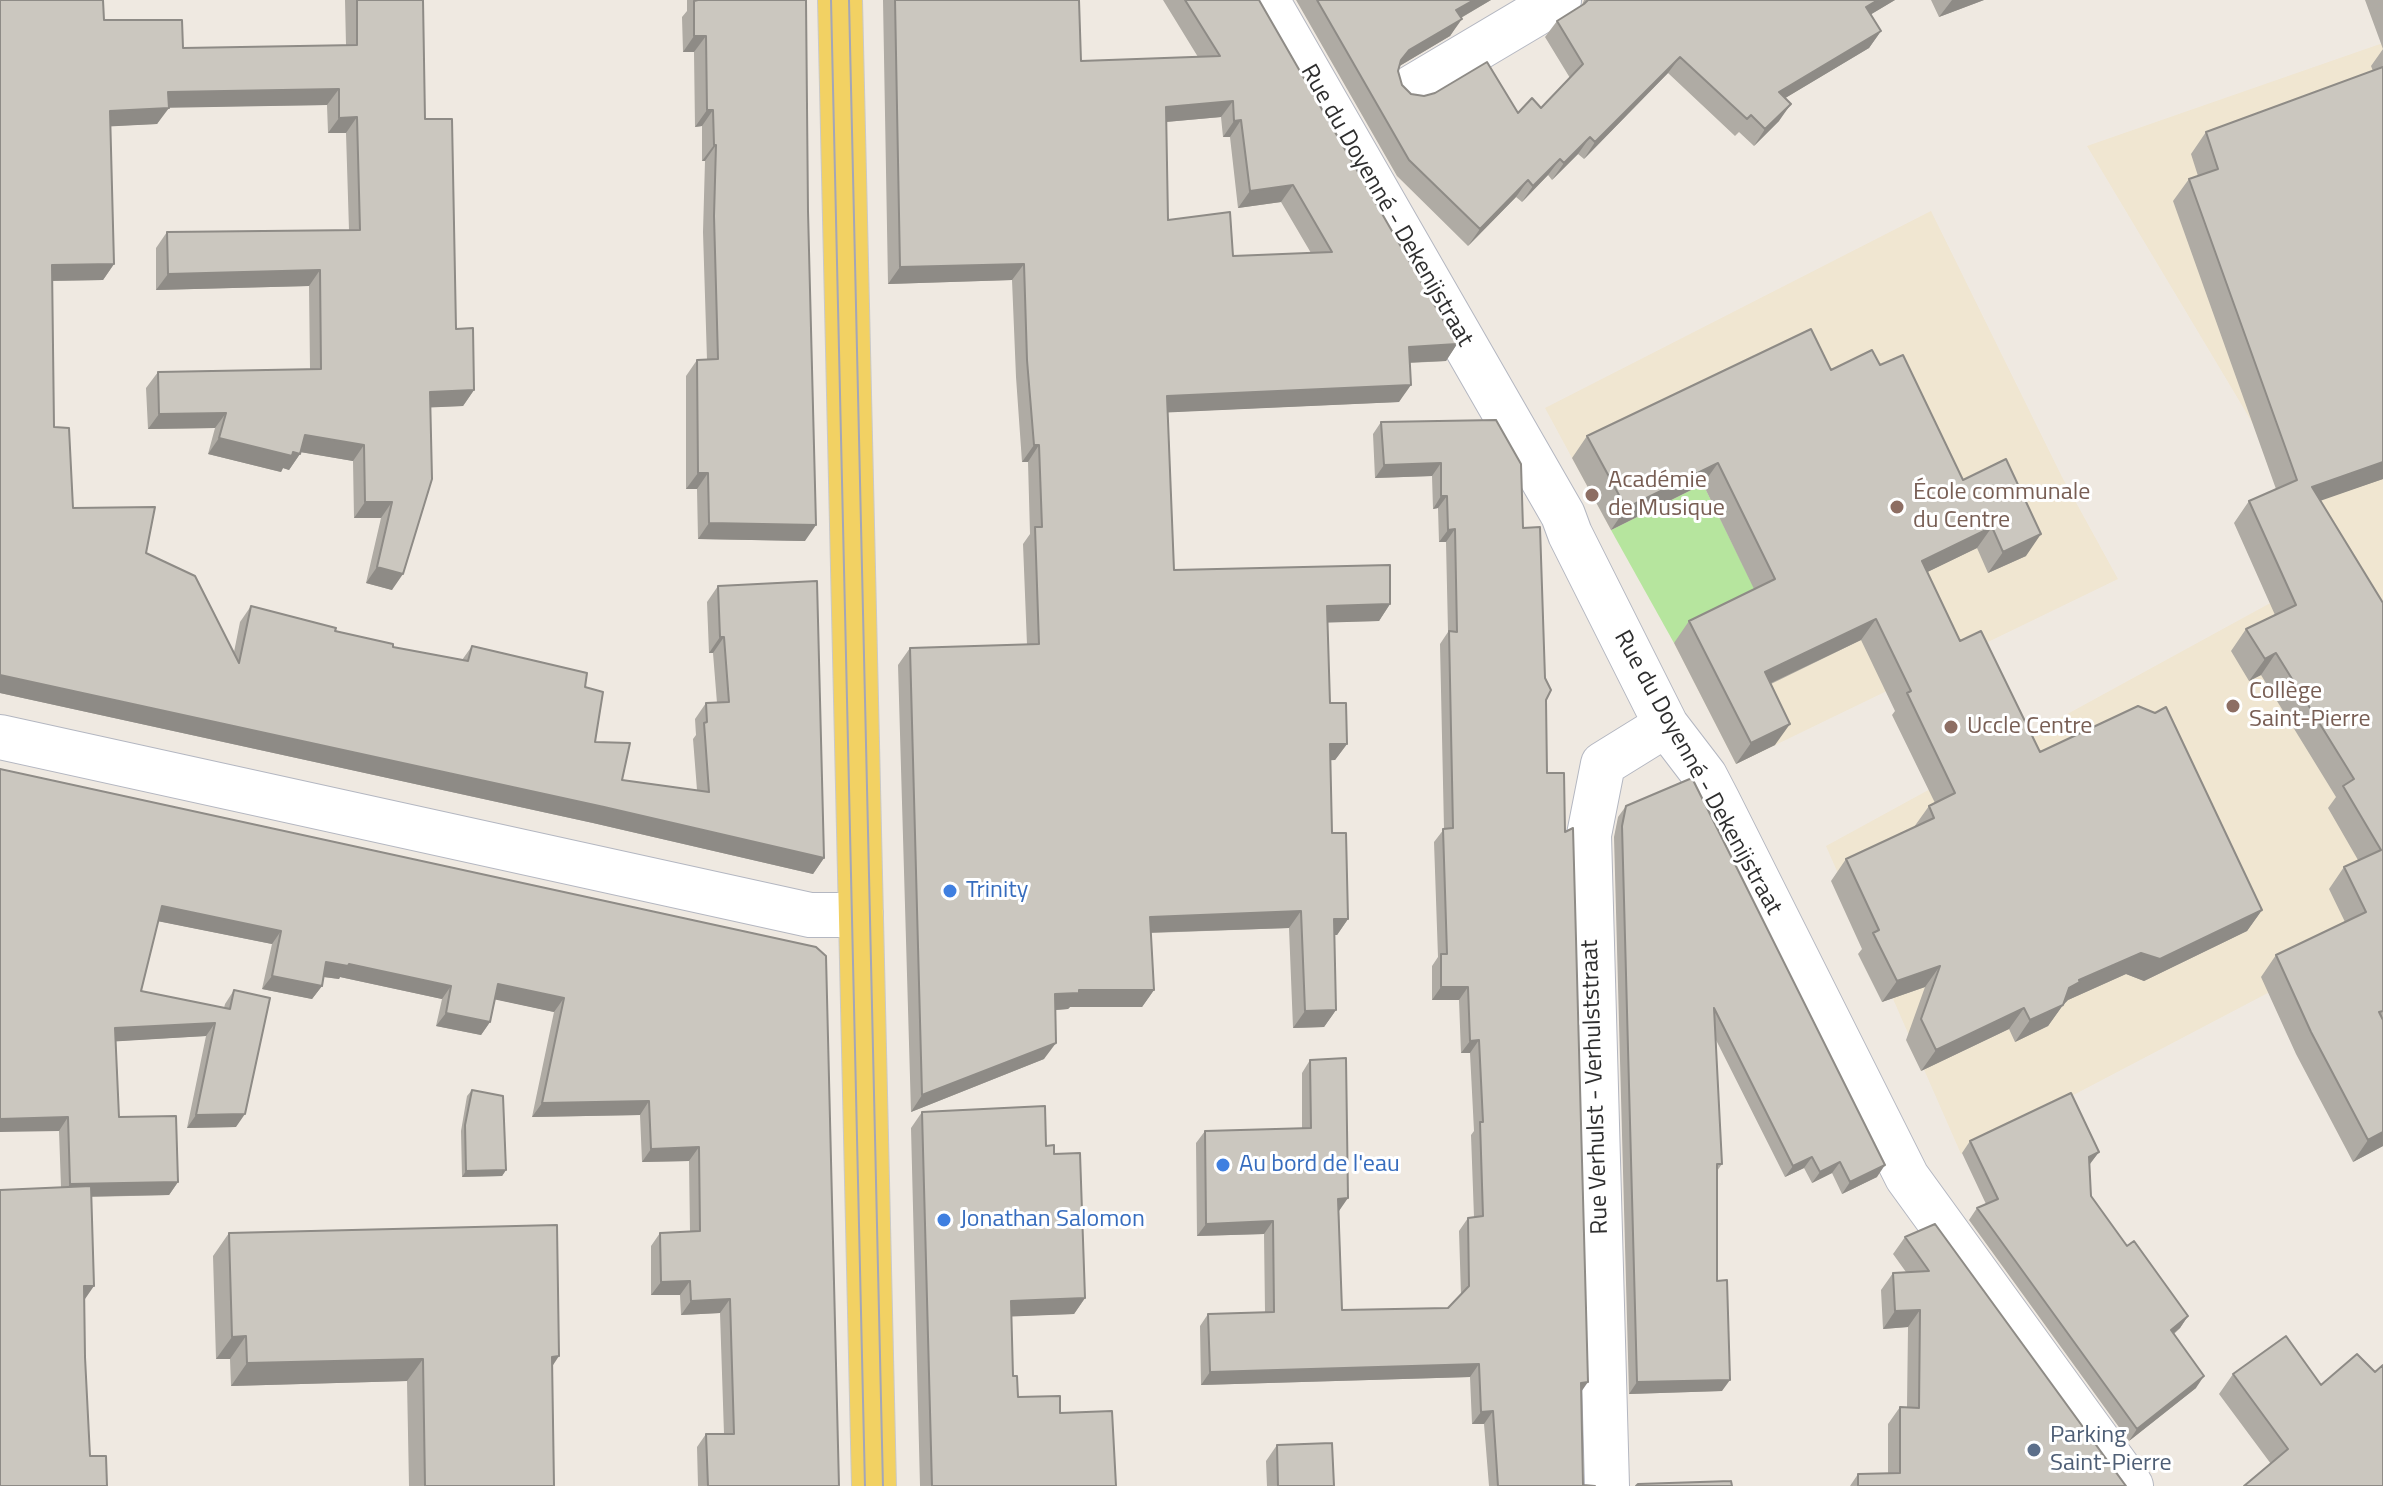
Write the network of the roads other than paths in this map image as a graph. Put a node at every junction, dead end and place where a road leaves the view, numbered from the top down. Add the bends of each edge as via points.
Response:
1 (840, 0) edge
2 (1267, 0) edge
3 (1559, 0) edge
4 (1411, 88) dead end
5 (1666, 725) junction
6 (0, 737) edge
7 (861, 915) junction
8 (874, 1486) edge
9 (1607, 1486) edge
10 (2131, 1486) edge

1 - 7 main road
2 - 5 street, Rue du Doyenné - Dekenijstraat via 1356,119
3 - 4 street
5 - 9 street, Rue Verhulst - Verhulststraat via 1603,764 1589,835
5 - 10 street, Rue du Doyenné - Dekenijstraat via 1705,776 1907,1177
6 - 7 street via 810,915
7 - 8 main road

